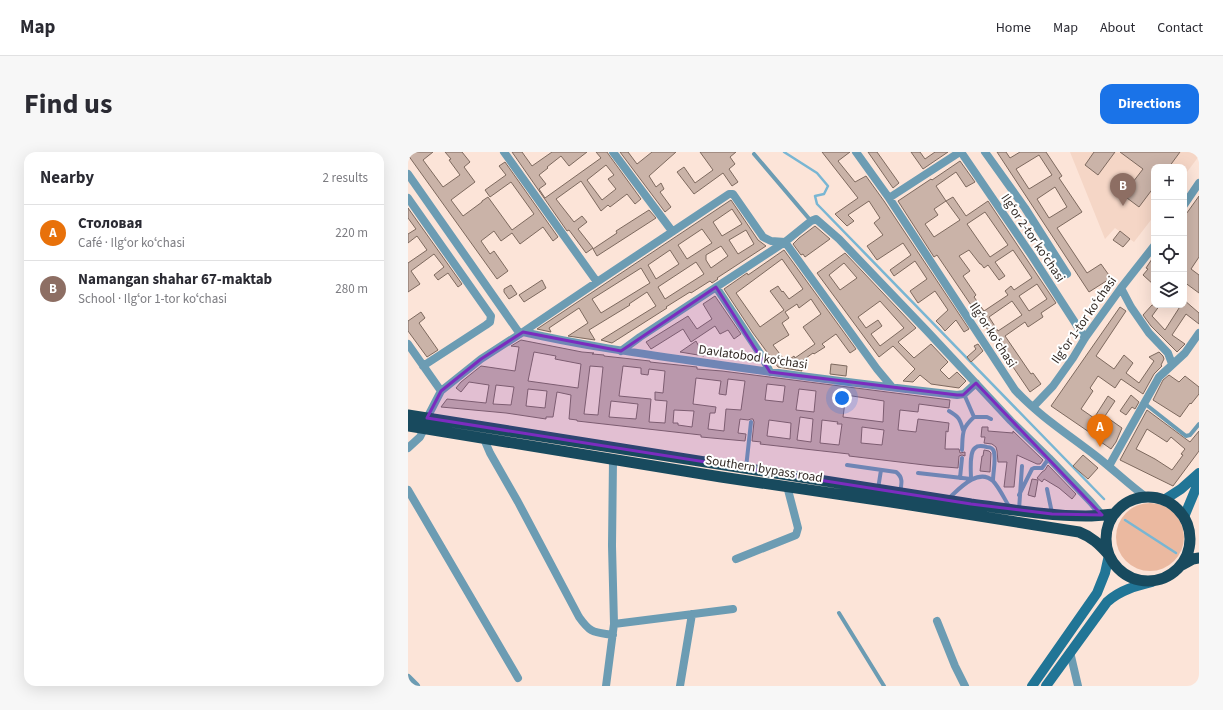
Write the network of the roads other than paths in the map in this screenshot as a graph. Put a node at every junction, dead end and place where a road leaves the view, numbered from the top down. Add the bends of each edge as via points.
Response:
1 (504, 152) edge
2 (613, 152) edge
3 (856, 152) edge
4 (960, 152) edge
5 (985, 152) edge
6 (754, 154) dead end
7 (408, 174) edge
8 (1199, 183) edge
9 (408, 198) edge
10 (888, 198) junction
11 (1187, 201) edge
12 (810, 221) junction
13 (672, 231) junction
14 (785, 242) junction
15 (460, 250) junction
16 (1151, 250) edge
17 (449, 256) junction
18 (1067, 274) dead end
19 (597, 282) junction
20 (716, 287) junction
21 (1121, 288) junction
22 (522, 333) junction
23 (1199, 333) edge
24 (1085, 338) junction
25 (408, 344) edge
26 (621, 351) junction
27 (1172, 364) junction
28 (423, 366) junction
29 (770, 372) junction
30 (976, 383) junction
31 (892, 387) junction
32 (441, 391) junction
33 (964, 394) junction
34 (1144, 403) junction
35 (1033, 407) junction
36 (949, 411) dead end
37 (408, 415) edge
38 (974, 417) junction
39 (991, 419) dead end
40 (751, 422) dead end
41 (425, 424) junction
42 (1199, 424) edge
43 (408, 426) edge
44 (963, 430) junction
45 (484, 439) junction
46 (408, 448) edge
47 (962, 450) dead end
48 (962, 458) dead end
49 (1049, 458) junction
50 (613, 460) junction
51 (847, 465) dead end
52 (1022, 466) dead end
53 (1109, 466) junction
54 (746, 468) junction
55 (880, 470) junction
56 (918, 473) dead end
57 (1199, 473) edge
58 (960, 478) junction
59 (971, 479) junction
60 (993, 481) junction
61 (1199, 481) edge
62 (787, 486) junction
63 (1047, 489) dead end
64 (408, 490) edge
65 (878, 490) junction
66 (900, 494) junction
67 (1020, 495) junction
68 (1146, 497) junction
69 (1164, 500) junction
70 (946, 501) junction
71 (1015, 510) junction
72 (1052, 514) junction
73 (1114, 514) junction
74 (1102, 515) junction
75 (1186, 521) junction
76 (1199, 533) edge
77 (1108, 555) junction
78 (736, 559) dead end
79 (1197, 559) edge
80 (1182, 564) junction
81 (1152, 582) junction
82 (733, 609) dead end
83 (839, 613) dead end
84 (692, 614) junction
85 (937, 621) dead end
86 (614, 624) junction
87 (613, 635) junction
88 (1070, 652) junction
89 (408, 678) edge
90 (518, 678) dead end
91 (416, 686) edge
92 (606, 686) edge
93 (680, 686) edge
94 (884, 686) edge
95 (964, 686) edge
96 (1032, 686) edge
97 (1046, 686) edge
98 (1078, 686) edge

1 - 19 street
2 - 13 street
3 - 10 street, Ilgʻor koʻchasi
4 - 10 street
4 - 24 street, Ilgʻor 2-tor koʻchasi
5 - 18 street
6 - 12 lane
7 - 15 street
8 - 11 street
9 - 17 street
10 - 35 street, Ilgʻor koʻchasi via 1015,390
12 - 14 street
12 - 30 street via 816,219 839,239
13 - 14 street via 729,194 733,194 763,237 771,241
13 - 19 street
14 - 20 street
14 - 31 street
15 - 17 street
15 - 22 street
16 - 21 street, Ilgʻor 1-tor koʻchasi
17 - 28 street via 491,316 490,322
19 - 22 street
20 - 26 street
20 - 29 street
21 - 24 street, Ilgʻor 1-tor koʻchasi
21 - 27 street via 1149,333 1168,353
22 - 26 street, Davlatobod koʻchasi
22 - 32 street via 481,359
23 - 27 street via 1185,353
24 - 35 street, Ilgʻor 1-tor koʻchasi via 1053,386
25 - 28 street
26 - 29 street, Davlatobod koʻchasi
27 - 34 street via 1158,377
28 - 32 street
29 - 31 street, Davlatobod koʻchasi
30 - 33 street
30 - 49 street via 1011,422
31 - 33 street, Davlatobod koʻchasi
32 - 41 street
33 - 38 lane
34 - 42 lane via 1186,436
34 - 53 street
35 - 53 street, Ilgʻor koʻchasi
36 - 44 lane via 960,420
37 - 41 highway, Southern bypass road
38 - 39 lane
38 - 44 lane
40 - 54 lane
41 - 43 highway, Southern bypass road
41 - 45 highway, Southern bypass road
41 - 46 street via 420,437
41 - 54 highway, Southern bypass road
44 - 47 lane
45 - 50 highway, Southern bypass road
45 - 87 street via 586,627 595,632
48 - 58 lane
49 - 67 lane via 1042,468 1032,469
49 - 74 street
50 - 62 highway, Southern bypass road
50 - 86 street
51 - 55 lane
52 - 67 lane
53 - 68 street, Ilgʻor koʻchasi
54 - 65 highway, Southern bypass road
55 - 65 lane
55 - 66 lane via 896,472 900,476
56 - 58 lane
57 - 69 main road
58 - 59 lane
59 - 60 lane via 979,477
59 - 60 lane via 973,450 981,446 993,450
59 - 70 lane
60 - 71 lane
61 - 75 main road
62 - 77 highway, Southern bypass road via 1079,532 1097,541
62 - 78 street via 798,528 796,535
63 - 72 lane
64 - 90 street
65 - 66 highway, Southern bypass road
66 - 70 highway, Southern bypass road
67 - 71 lane
68 - 69 highway
68 - 73 highway via 1128,502
69 - 75 highway via 1179,510
70 - 71 highway, Southern bypass road
71 - 72 highway, Southern bypass road
72 - 74 highway, Southern bypass road
73 - 74 highway, Southern bypass road
73 - 77 highway via 1106,534
75 - 76 highway
75 - 80 highway via 1191,536 1188,556
77 - 81 highway via 1121,572 1131,578
77 - 96 main road via 1105,573 1097,593
79 - 80 highway
80 - 81 highway via 1164,579
81 - 88 main road via 1128,588 1113,596
82 - 84 street
83 - 94 lane
84 - 86 street
84 - 93 street
85 - 95 street
86 - 87 street
87 - 92 street
88 - 97 main road
88 - 98 street
89 - 91 street

